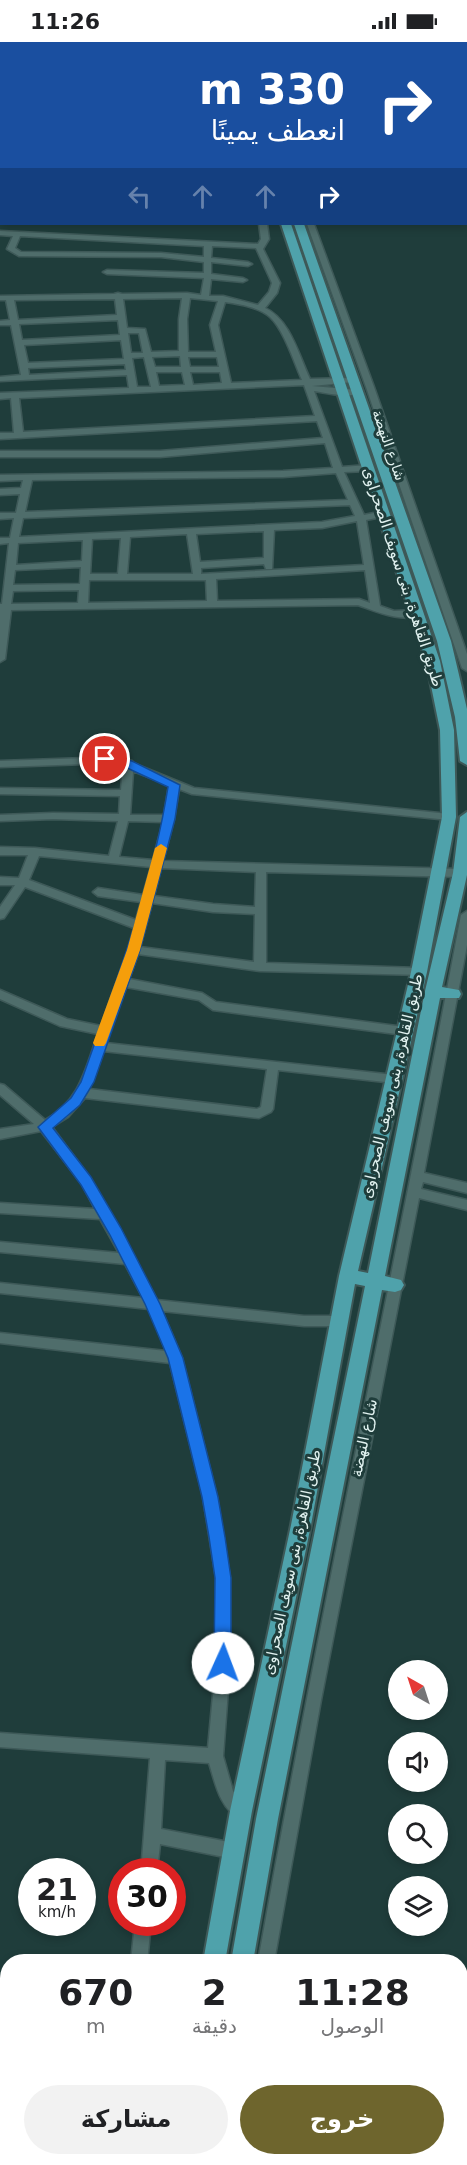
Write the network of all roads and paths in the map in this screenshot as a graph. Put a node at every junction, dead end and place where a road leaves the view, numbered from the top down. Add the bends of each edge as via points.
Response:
1 (263, 225) edge
2 (286, 225) edge
3 (299, 225) edge
4 (310, 225) edge
5 (0, 232) edge
6 (18, 233) junction
7 (109, 237) junction
8 (208, 243) junction
9 (259, 246) junction
10 (108, 255) junction
11 (262, 256) junction
12 (207, 261) junction
13 (248, 264) junction
14 (107, 272) junction
15 (209, 276) junction
16 (243, 280) junction
17 (105, 295) junction
18 (118, 295) junction
19 (187, 295) junction
20 (205, 296) junction
21 (5, 297) edge
22 (223, 298) junction
23 (236, 300) junction
24 (261, 307) junction
25 (121, 317) junction
26 (13, 322) junction
27 (0, 323) edge
28 (124, 333) junction
29 (20, 343) junction
30 (182, 354) junction
31 (149, 355) junction
32 (220, 355) junction
33 (128, 359) junction
34 (24, 366) junction
35 (185, 369) junction
36 (223, 369) junction
37 (152, 370) junction
38 (130, 372) junction
39 (29, 377) junction
40 (0, 379) edge
41 (308, 385) junction
42 (227, 386) junction
43 (348, 386) junction
44 (189, 387) junction
45 (156, 388) junction
46 (133, 390) junction
47 (35, 394) junction
48 (15, 395) junction
49 (0, 396) edge
50 (319, 418) junction
51 (19, 435) junction
52 (0, 436) edge
53 (327, 440) junction
54 (0, 454) edge
55 (368, 468) junction
56 (339, 471) junction
57 (28, 477) junction
58 (0, 478) edge
59 (24, 491) junction
60 (0, 492) edge
61 (354, 502) junction
62 (18, 514) junction
63 (384, 514) junction
64 (0, 516) edge
65 (361, 519) junction
66 (268, 527) junction
67 (191, 531) junction
68 (126, 534) junction
69 (88, 536) junction
70 (14, 540) junction
71 (0, 541) edge
72 (269, 561) junction
73 (84, 564) junction
74 (196, 566) junction
75 (369, 567) junction
76 (7, 572) edge
77 (270, 574) junction
78 (122, 577) junction
79 (197, 577) junction
80 (211, 577) junction
81 (84, 582) junction
82 (8, 588) junction
83 (212, 603) junction
84 (83, 605) junction
85 (2, 607) edge
86 (376, 608) junction
87 (418, 613) junction
88 (0, 659) edge
89 (467, 668) edge
90 (467, 762) edge
91 (128, 763) junction
92 (0, 764) edge
93 (174, 785) junction
94 (0, 790) edge
95 (126, 793) junction
96 (458, 817) edge
97 (0, 818) edge
98 (124, 818) junction
99 (169, 819) junction
100 (0, 851) edge
101 (35, 852) junction
102 (113, 859) junction
103 (156, 864) junction
104 (464, 865) edge
105 (261, 869) junction
106 (439, 872) junction
107 (0, 881) edge
108 (23, 882) junction
109 (98, 892) dead end
110 (148, 900) junction
111 (262, 911) junction
112 (0, 915) edge
113 (467, 915) edge
114 (140, 926) junction
115 (134, 950) junction
116 (260, 967) junction
117 (419, 972) junction
118 (122, 982) junction
119 (433, 991) junction
120 (0, 994) edge
121 (453, 994) junction
122 (104, 1031) junction
123 (404, 1031) junction
124 (98, 1046) junction
125 (273, 1066) junction
126 (393, 1079) junction
127 (2, 1092) edge
128 (82, 1093) junction
129 (45, 1127) junction
130 (0, 1134) edge
131 (419, 1176) junction
132 (467, 1188) edge
133 (416, 1192) junction
134 (467, 1205) edge
135 (0, 1208) edge
136 (105, 1214) junction
137 (0, 1247) edge
138 (129, 1259) junction
139 (348, 1276) junction
140 (375, 1281) junction
141 (395, 1285) junction
142 (0, 1288) edge
143 (153, 1304) junction
144 (340, 1321) junction
145 (0, 1338) edge
146 (175, 1358) junction
147 (0, 1740) edge
148 (159, 1753) junction
149 (215, 1756) junction
150 (241, 1811) junction
151 (153, 1835) junction
152 (234, 1851) junction
153 (151, 1858) edge
154 (141, 1936) edge
155 (139, 1954) edge
156 (215, 1954) edge
157 (243, 1954) edge
158 (267, 1954) edge

1 - 9 street via 265,239
2 - 43 main road, طريق القاهرة, بنى سويف الصحراوى
3 - 43 main road, طريق القاهرة, بنى سويف الصحراوى
4 - 89 street, شارع النهضة
5 - 6 street
6 - 7 street
6 - 10 street via 11,249 19,254
7 - 8 street
7 - 10 street
8 - 9 street
8 - 12 street
9 - 11 street
10 - 12 street via 161,255
10 - 14 street
11 - 13 street
11 - 24 street via 276,288
12 - 13 street
12 - 15 street
13 - 16 street
14 - 15 street
14 - 17 street
15 - 16 street
15 - 20 street
16 - 23 street
17 - 18 street
17 - 21 street
18 - 19 street
18 - 25 street
19 - 20 street
19 - 30 street
20 - 22 street
21 - 26 street
22 - 23 street
22 - 32 street via 214,325
23 - 24 street
24 - 41 street via 280,324
25 - 26 street
25 - 28 street
26 - 27 street
26 - 29 street
28 - 29 street
28 - 31 street via 142,331
28 - 33 street
29 - 34 street
30 - 31 street
30 - 32 street
30 - 35 street
31 - 33 street
31 - 37 street
32 - 36 street
33 - 34 street
33 - 38 street
34 - 39 street
35 - 36 street
35 - 37 street
35 - 44 street
36 - 42 street
37 - 45 street
38 - 39 street
38 - 46 street
39 - 40 street
39 - 47 street
41 - 42 street
41 - 43 street
41 - 50 street
42 - 44 street
43 - 55 main road, طريق القاهرة, بنى سويف الصحراوى
43 - 90 main road, طريق القاهرة, بنى سويف الصحراوى via 444,641 462,717
44 - 45 street
45 - 46 street
46 - 47 street
47 - 48 street
48 - 49 street
48 - 51 street
50 - 51 street
50 - 53 street
51 - 52 street
53 - 54 street via 160,454
53 - 56 street
55 - 56 street
55 - 63 main road, طريق القاهرة, بنى سويف الصحراوى
56 - 57 street
56 - 61 street
57 - 58 street
57 - 59 street
59 - 60 street
59 - 62 street
61 - 62 street
61 - 65 street
62 - 64 street
62 - 70 street
63 - 65 street
63 - 87 main road, طريق القاهرة, بنى سويف الصحراوى
65 - 66 street
65 - 75 street
66 - 67 street
66 - 72 street
67 - 68 street
67 - 74 street
68 - 69 street
68 - 78 street
69 - 70 street
69 - 73 street
70 - 71 street
70 - 76 street
72 - 74 street
72 - 77 street
73 - 76 street
73 - 81 street
74 - 79 street
75 - 77 street
75 - 86 street
76 - 82 street
77 - 80 street
78 - 79 street
78 - 81 street
79 - 80 street
80 - 83 street
81 - 82 street
81 - 84 street
82 - 85 street
83 - 84 street
83 - 86 street via 359,602
84 - 85 street
85 - 88 street
86 - 87 street via 393,614
87 - 96 main road, طريق القاهرة, بنى سويف الصحراوى via 441,694
91 - 92 street via 105,759
91 - 93 street
91 - 95 street
93 - 96 street via 192,791
93 - 99 street
94 - 95 street
95 - 98 street
96 - 104 main road, طريق القاهرة, بنى سويف الصحراوى
96 - 106 main road, طريق القاهرة, بنى سويف الصحراوى
97 - 98 street
98 - 99 street
98 - 102 street
99 - 103 street
100 - 101 street
101 - 102 street
101 - 108 street
102 - 103 street
103 - 105 street
103 - 110 street
104 - 106 street
104 - 119 main road, طريق القاهرة, بنى سويف الصحراوى
105 - 106 street
105 - 111 street
106 - 117 main road, طريق القاهرة, بنى سويف الصحراوى
107 - 108 street
108 - 112 street
108 - 114 street
109 - 110 street
110 - 111 street
110 - 114 street
111 - 116 street
113 - 121 street, شارع النهضة
114 - 115 street
115 - 116 street
115 - 118 street
116 - 117 street
117 - 123 main road, طريق القاهرة, بنى سويف الصحراوى
118 - 122 street
118 - 123 street via 202,997 213,1006
119 - 121 main road
119 - 140 main road, طريق القاهرة, بنى سويف الصحراوى
120 - 122 street via 64,1023
121 - 131 street, شارع النهضة
122 - 124 street
123 - 126 main road, طريق القاهرة, بنى سويف الصحراوى
124 - 125 street
124 - 128 street
125 - 126 street
125 - 128 street via 267,1109 259,1114
126 - 139 main road, طريق القاهرة, بنى سويف الصحراوى
127 - 129 street
128 - 129 street
129 - 130 street
129 - 136 street via 86,1181
131 - 132 street
131 - 133 street, شارع النهضة
133 - 134 street
133 - 141 street, شارع النهضة
135 - 136 street
136 - 138 street
137 - 138 street
138 - 143 street
139 - 140 main road
139 - 144 main road, طريق القاهرة, بنى سويف الصحراوى
140 - 141 main road
140 - 157 main road, طريق القاهرة, بنى سويف الصحراوى
141 - 158 street, شارع النهضة via 343,1538
142 - 143 street
143 - 144 street via 304,1321
143 - 146 street
144 - 150 main road, طريق القاهرة, بنى سويف الصحراوى
145 - 146 street
146 - 149 street via 210,1497 223,1578 223,1663
147 - 148 street
148 - 149 street
148 - 151 street
149 - 150 street via 227,1795
150 - 152 main road, طريق القاهرة, بنى سويف الصحراوى
151 - 152 street
151 - 153 street
152 - 156 main road, طريق القاهرة, بنى سويف الصحراوى
154 - 155 street

